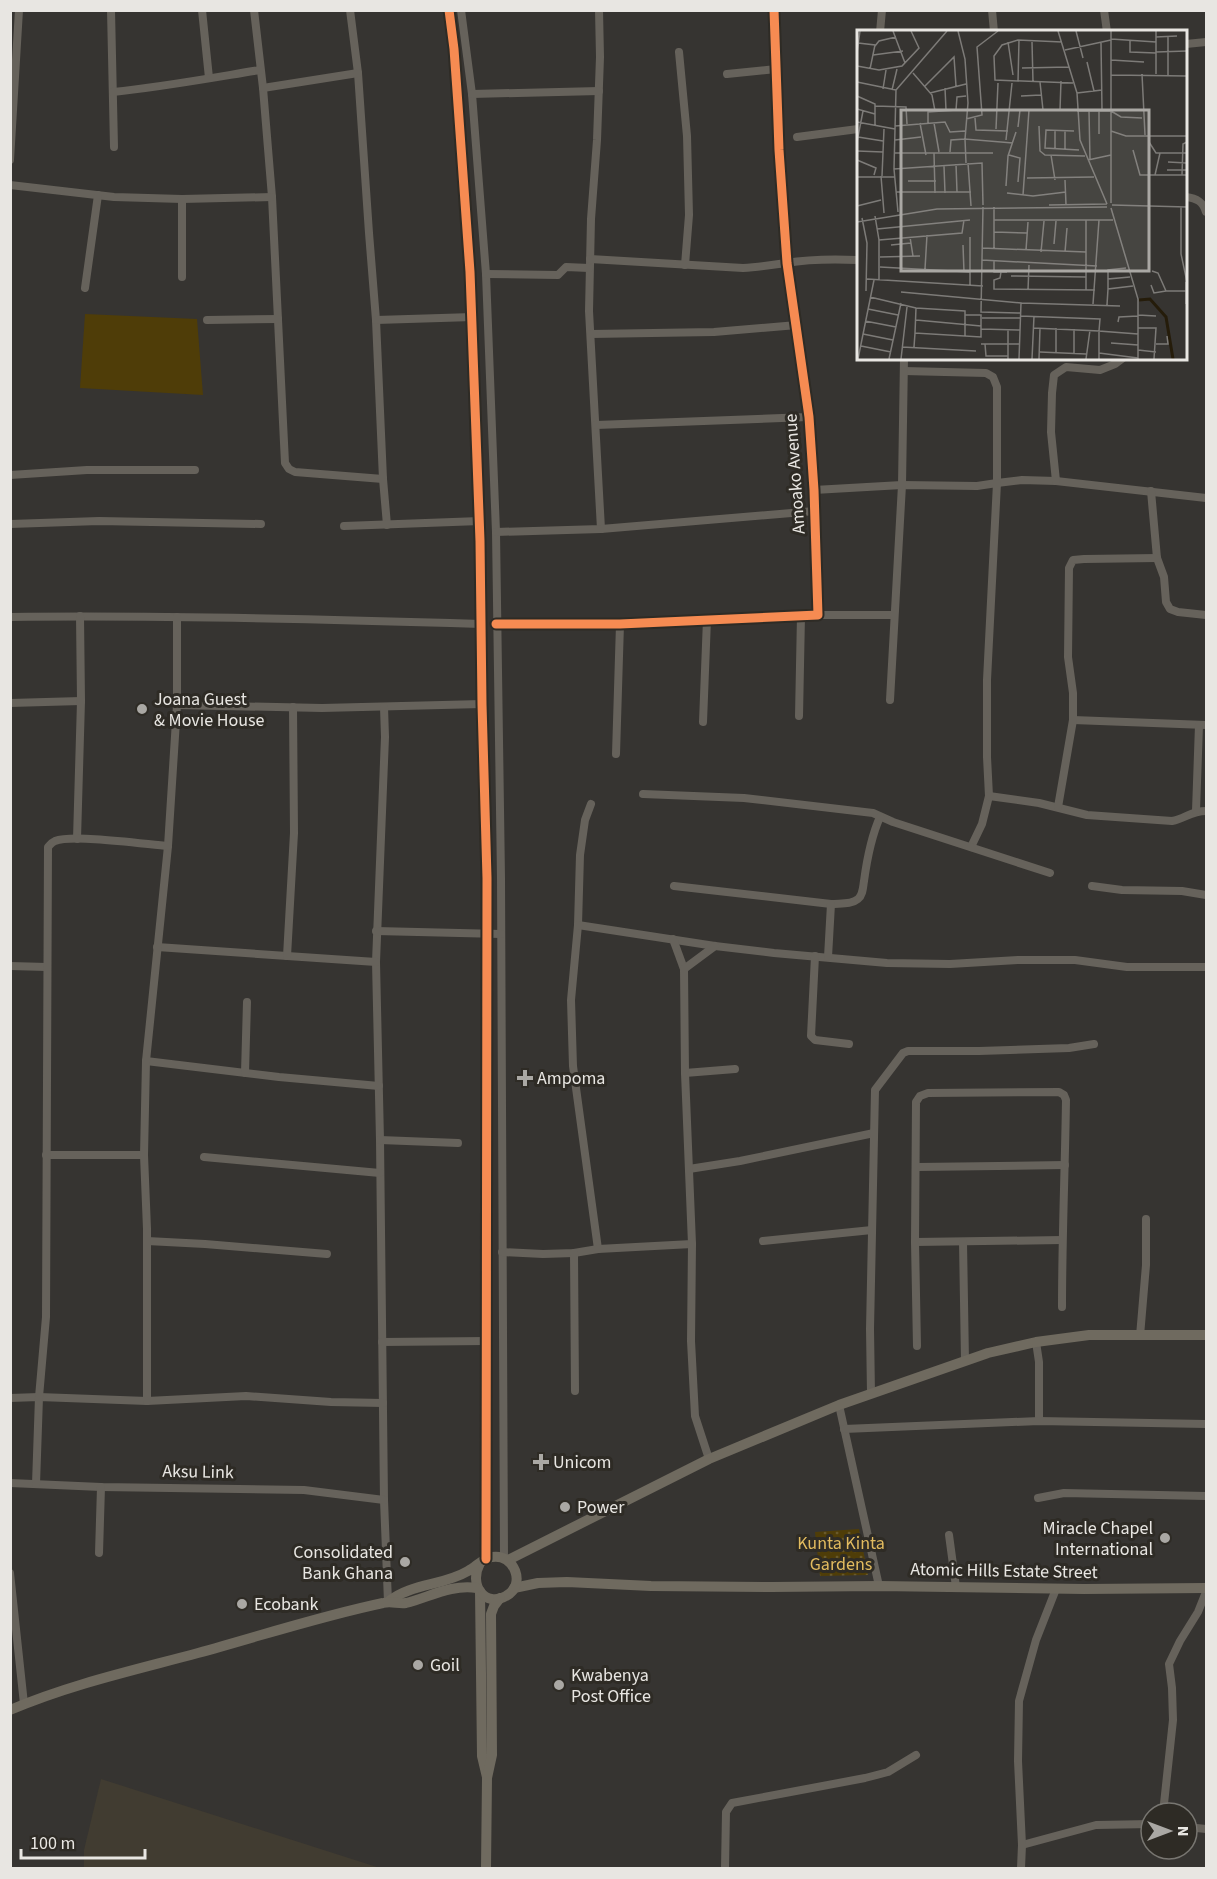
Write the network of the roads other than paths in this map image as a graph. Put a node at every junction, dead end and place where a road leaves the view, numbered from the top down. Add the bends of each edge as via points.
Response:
1 (18, 10) edge
2 (111, 10) edge
3 (202, 10) edge
4 (254, 10) edge
5 (350, 10) edge
6 (449, 10) edge
7 (461, 10) edge
8 (599, 10) edge
9 (774, 10) edge
10 (882, 10) edge
11 (992, 10) edge
12 (1104, 10) edge
13 (880, 30) edge
14 (994, 30) edge
15 (1107, 30) edge
16 (1206, 42) edge
17 (1187, 44) edge
18 (679, 52) dead end
19 (776, 69) junction
20 (260, 70) junction
21 (358, 73) junction
22 (728, 74) dead end
23 (209, 78) junction
24 (263, 88) junction
25 (12, 90) edge
26 (598, 91) junction
27 (113, 92) junction
28 (472, 94) junction
29 (857, 129) edge
30 (797, 137) dead end
31 (114, 147) dead end
32 (10, 160) edge
33 (10, 185) edge
34 (98, 195) junction
35 (272, 197) junction
36 (1187, 197) edge
37 (182, 198) junction
38 (1206, 213) edge
39 (857, 260) edge
40 (589, 263) junction
41 (787, 263) junction
42 (685, 265) junction
43 (486, 274) junction
44 (182, 277) dead end
45 (85, 288) dead end
46 (472, 317) junction
47 (278, 318) junction
48 (207, 320) dead end
49 (376, 320) junction
50 (797, 325) junction
51 (591, 334) junction
52 (904, 360) edge
53 (1120, 360) edge
54 (1077, 363) edge
55 (904, 371) junction
56 (809, 417) junction
57 (596, 425) junction
58 (195, 470) dead end
59 (10, 475) edge
60 (383, 479) junction
61 (1056, 481) junction
62 (997, 483) junction
63 (902, 485) junction
64 (814, 490) junction
65 (1151, 491) junction
66 (1206, 498) edge
67 (815, 511) junction
68 (480, 521) junction
69 (10, 524) edge
70 (261, 524) dead end
71 (387, 525) junction
72 (344, 526) dead end
73 (601, 529) junction
74 (496, 532) junction
75 (1157, 558) junction
76 (801, 615) junction
77 (818, 615) junction
78 (894, 615) junction
79 (1206, 615) edge
80 (80, 616) junction
81 (10, 617) edge
82 (177, 617) junction
83 (707, 619) junction
84 (481, 624) junction
85 (496, 624) junction
86 (620, 624) junction
87 (890, 700) dead end
88 (81, 701) junction
89 (10, 703) edge
90 (482, 704) junction
91 (177, 705) junction
92 (293, 707) junction
93 (384, 707) junction
94 (799, 716) dead end
95 (1073, 720) junction
96 (703, 722) dead end
97 (1203, 725) edge
98 (616, 754) dead end
99 (643, 794) dead end
100 (989, 796) junction
101 (591, 804) dead end
102 (1058, 807) junction
103 (1196, 811) junction
104 (1206, 811) edge
105 (880, 817) junction
106 (77, 839) junction
107 (168, 846) junction
108 (971, 848) junction
109 (1050, 873) dead end
110 (674, 886) dead end
111 (1092, 886) dead end
112 (1206, 895) edge
113 (831, 904) junction
114 (578, 925) junction
115 (376, 931) junction
116 (487, 934) junction
117 (501, 934) junction
118 (673, 939) junction
119 (716, 946) junction
120 (157, 947) junction
121 (287, 956) junction
122 (815, 956) junction
123 (828, 957) junction
124 (376, 962) junction
125 (10, 966) edge
126 (47, 967) junction
127 (1206, 967) edge
128 (684, 969) junction
129 (247, 1002) dead end
130 (849, 1044) dead end
131 (1094, 1044) dead end
132 (146, 1061) junction
133 (735, 1069) dead end
134 (245, 1073) junction
135 (685, 1073) junction
136 (379, 1086) junction
137 (874, 1133) junction
138 (380, 1140) junction
139 (458, 1143) dead end
140 (46, 1155) junction
141 (144, 1155) junction
142 (204, 1157) dead end
143 (1065, 1165) junction
144 (917, 1167) junction
145 (689, 1169) junction
146 (381, 1173) junction
147 (1146, 1219) dead end
148 (872, 1230) junction
149 (1062, 1240) junction
150 (147, 1241) junction
151 (763, 1241) dead end
152 (915, 1242) junction
153 (963, 1242) junction
154 (692, 1244) junction
155 (598, 1249) junction
156 (502, 1252) junction
157 (574, 1253) junction
158 (327, 1254) dead end
159 (1062, 1307) dead end
160 (1140, 1335) junction
161 (1206, 1335) edge
162 (486, 1341) junction
163 (382, 1342) junction
164 (1036, 1342) junction
165 (917, 1346) dead end
166 (965, 1361) junction
167 (574, 1391) dead end
168 (871, 1394) junction
169 (39, 1397) junction
170 (10, 1398) edge
171 (147, 1401) junction
172 (383, 1403) junction
173 (839, 1406) junction
174 (1040, 1421) junction
175 (1206, 1424) edge
176 (844, 1429) junction
177 (709, 1459) junction
178 (10, 1483) edge
179 (36, 1484) junction
180 (101, 1487) junction
181 (1206, 1496) edge
182 (1038, 1498) dead end
183 (384, 1500) junction
184 (949, 1535) dead end
185 (99, 1553) dead end
186 (506, 1559) junction
187 (483, 1561) junction
188 (10, 1573) edge
189 (879, 1586) junction
190 (956, 1587) junction
191 (514, 1588) junction
192 (1056, 1588) junction
193 (478, 1590) junction
194 (1206, 1590) edge
195 (500, 1598) junction
196 (388, 1602) junction
197 (24, 1704) junction
198 (10, 1710) edge
199 (916, 1755) dead end
200 (487, 1778) junction
201 (1163, 1801) edge
202 (1139, 1824) edge
203 (1022, 1845) junction
204 (486, 1869) edge
205 (725, 1869) edge
206 (1021, 1869) edge

1 - 25 street
2 - 27 street
3 - 23 street
4 - 20 street
5 - 21 street
6 - 46 street
7 - 28 street
8 - 26 street
9 - 19 street, Amoako Avenue
10 - 13 street
11 - 14 street
12 - 15 street
16 - 17 street
18 - 42 street via 687,147
19 - 22 street
19 - 41 street, Amoako Avenue
20 - 23 street
20 - 24 street
21 - 24 street
21 - 49 street
23 - 27 street
24 - 35 street
25 - 32 street
26 - 28 street
26 - 40 street
27 - 31 street
28 - 43 street
29 - 30 street
33 - 34 street
34 - 37 street
34 - 45 street
35 - 37 street
35 - 47 street
36 - 38 street via 1204,205
37 - 44 street
39 - 41 street
40 - 42 street
40 - 43 street via 566,267 558,275
40 - 51 street
41 - 42 street via 743,268
41 - 50 street, Amoako Avenue
43 - 74 street
46 - 49 street
46 - 68 street
47 - 48 street
47 - 60 street via 285,463 295,472
49 - 60 street
50 - 51 street via 714,332
50 - 56 street, Amoako Avenue
51 - 57 street
52 - 55 street
53 - 54 street via 1100,370
54 - 61 street via 1054,375 1051,432
55 - 62 street via 986,373 993,377 997,387
55 - 63 street
56 - 57 street
56 - 64 street, Amoako Avenue
57 - 73 street
58 - 59 street
60 - 71 street
61 - 62 street
61 - 65 street
62 - 63 street
62 - 100 street via 987,680
63 - 64 street
63 - 78 street
64 - 67 street, Amoako Avenue
65 - 66 street
65 - 75 street
67 - 73 street, Amoako Avenue
67 - 77 street, Amoako Avenue
68 - 71 street
68 - 84 street
69 - 70 street
71 - 72 street
73 - 74 street, Amoako Avenue
74 - 85 street
75 - 79 street via 1170,609
75 - 95 street via 1073,560 1069,568 1068,657
76 - 77 street
76 - 83 street
76 - 94 street
77 - 78 street
78 - 87 street
80 - 81 street
80 - 82 street
80 - 88 street
82 - 84 street
82 - 91 street
83 - 86 street
83 - 96 street
84 - 90 street
85 - 86 street
85 - 117 street
86 - 98 street
88 - 89 street
88 - 106 street
90 - 93 street
90 - 116 street
91 - 92 street
91 - 107 street
92 - 93 street
92 - 121 street via 294,833
93 - 115 street
95 - 97 street
95 - 102 street
97 - 103 street
99 - 105 street via 744,798
100 - 102 street
100 - 108 street
101 - 114 street via 579,855
102 - 103 street via 1107,818 1166,821
103 - 104 street
105 - 108 street
105 - 113 street via 867,859 862,895 857,901
106 - 107 street
106 - 126 street via 57,840 48,848
107 - 120 street
108 - 109 street
110 - 113 street
111 - 112 street
113 - 123 street
114 - 118 street
114 - 155 street via 571,1000 573,1066
115 - 116 street
115 - 124 street
116 - 117 street
116 - 162 street
117 - 156 street
118 - 119 street
118 - 128 street
119 - 122 street
119 - 128 street
120 - 121 street
120 - 132 street
121 - 124 street
122 - 123 street
122 - 130 street via 811,1036 814,1040
123 - 127 street via 887,963 1075,960 1127,967
124 - 136 street
125 - 126 street
126 - 140 street
128 - 135 street
129 - 134 street
131 - 137 street via 903,1053 875,1090
132 - 134 street
132 - 141 street
133 - 135 street
134 - 136 street
135 - 145 street
136 - 138 street
137 - 145 street
137 - 148 street
138 - 139 street
138 - 146 street
140 - 141 street
140 - 169 street via 46,1317
141 - 150 street
142 - 146 street
143 - 144 street
143 - 144 street via 1066,1100 1059,1092 928,1093 916,1102
143 - 149 street
144 - 152 street
145 - 154 street
146 - 163 street
147 - 160 street
148 - 151 street
148 - 168 street
149 - 153 street
149 - 159 street
150 - 158 street
150 - 171 street
152 - 153 street
152 - 165 street
153 - 166 street
154 - 155 street
154 - 177 street via 695,1416
155 - 157 street
156 - 157 street
156 - 186 street
157 - 167 street
160 - 161 main road
160 - 164 main road via 1089,1335
162 - 163 street
162 - 187 street
163 - 172 street
164 - 166 main road
164 - 174 street
166 - 168 main road
168 - 173 main road
169 - 170 street
169 - 171 street
169 - 179 street
171 - 172 street via 246,1396
172 - 183 street
173 - 176 street
173 - 177 main road
174 - 175 street
174 - 176 street
176 - 189 street
177 - 186 main road
178 - 179 street, Aksu Link
179 - 180 street, Aksu Link
180 - 183 street, Aksu Link via 304,1490
180 - 185 street
181 - 182 street via 1064,1493
183 - 196 street
184 - 190 street
186 - 187 main road via 494,1556
186 - 191 main road via 516,1573
187 - 193 main road via 475,1576
187 - 196 main road via 462,1574 404,1592
188 - 197 street
189 - 190 main road, Atomic Hills Estate Street
189 - 191 main road, Atomic Hills Estate Street via 567,1582
190 - 192 main road, Atomic Hills Estate Street
191 - 195 main road
192 - 194 main road, Atomic Hills Estate Street
192 - 203 street via 1019,1701
193 - 195 main road via 489,1598
193 - 196 main road via 464,1587 406,1603
193 - 200 main road via 482,1756
194 - 201 street via 1169,1664 1173,1720
195 - 200 main road via 491,1614 492,1755
196 - 197 main road via 318,1618
197 - 198 main road
199 - 205 street via 888,1772 865,1778 732,1803 726,1812
200 - 204 main road
202 - 203 street via 1096,1825
203 - 206 street

